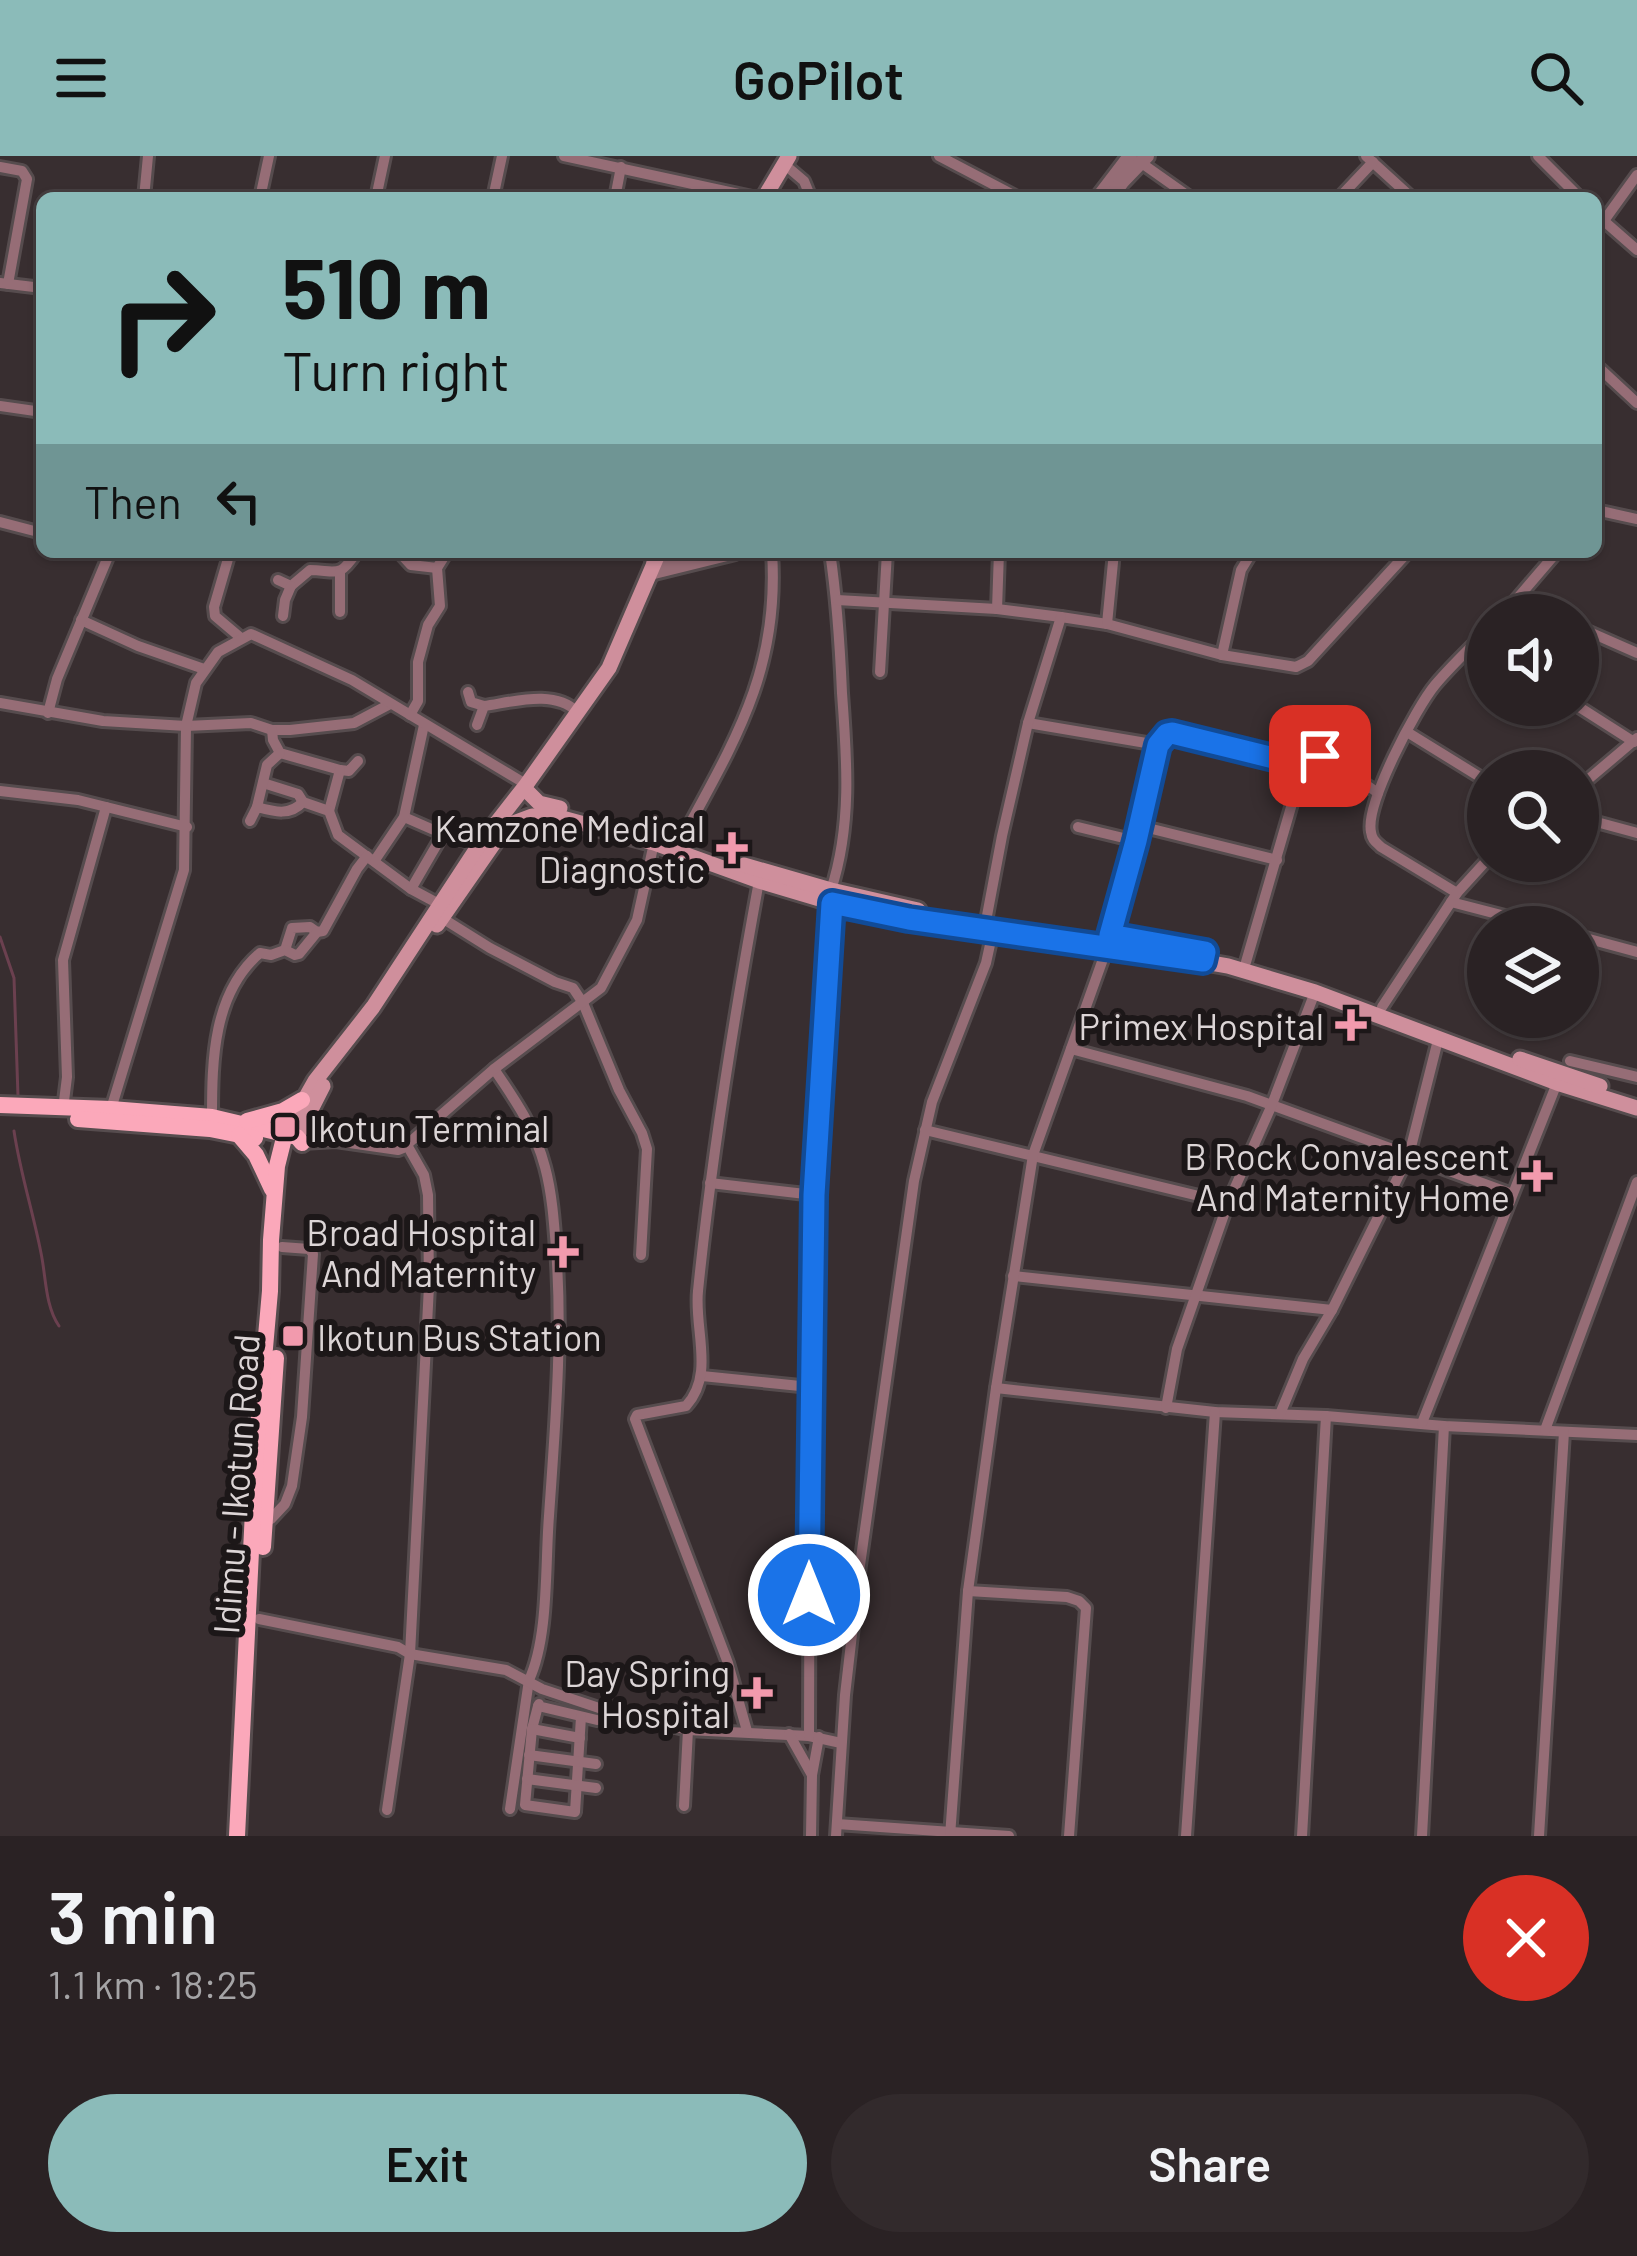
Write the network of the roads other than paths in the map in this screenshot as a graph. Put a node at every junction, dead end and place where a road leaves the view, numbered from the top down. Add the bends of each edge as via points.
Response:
1 (148, 156) edge
2 (269, 156) edge
3 (385, 156) edge
4 (502, 156) edge
5 (564, 156) edge
6 (639, 156) edge
7 (939, 156) edge
8 (1538, 156) edge
9 (1139, 158) edge
10 (1370, 159) edge
11 (786, 160) edge
12 (0, 166) edge
13 (627, 169) junction
14 (1637, 175) edge
15 (145, 192) edge
16 (261, 192) edge
17 (377, 192) edge
18 (494, 192) edge
19 (617, 192) edge
20 (733, 192) edge
21 (765, 192) edge
22 (809, 192) edge
23 (1008, 192) edge
24 (1104, 192) edge
25 (1114, 192) edge
26 (1184, 192) edge
27 (1344, 192) edge
28 (1406, 192) edge
29 (1574, 192) edge
30 (1602, 216) edge
31 (1602, 220) edge
32 (1637, 250) edge
33 (4, 284) edge
34 (36, 287) edge
35 (1602, 371) edge
36 (1637, 403) edge
37 (0, 406) edge
38 (36, 411) edge
39 (1602, 511) edge
40 (1637, 519) edge
41 (0, 522) edge
42 (36, 531) edge
43 (105, 558) edge
44 (228, 558) edge
45 (353, 558) edge
46 (405, 558) edge
47 (443, 558) edge
48 (692, 558) edge
49 (772, 558) edge
50 (831, 558) edge
51 (887, 558) edge
52 (999, 558) edge
53 (1113, 558) edge
54 (1248, 558) edge
55 (1402, 558) edge
56 (1552, 558) edge
57 (656, 563) edge
58 (436, 568) junction
59 (340, 572) junction
60 (278, 580) dead end
61 (291, 586) junction
62 (1523, 594) edge
63 (837, 600) junction
64 (885, 602) junction
65 (997, 609) junction
66 (340, 612) dead end
67 (283, 616) dead end
68 (1061, 617) junction
69 (81, 620) junction
70 (1107, 624) junction
71 (1599, 636) edge
72 (241, 638) junction
73 (1637, 653) edge
74 (1222, 655) junction
75 (1467, 658) edge
76 (204, 669) junction
77 (880, 671) dead end
78 (468, 692) dead end
79 (0, 703) edge
80 (390, 704) junction
81 (484, 706) junction
82 (578, 712) junction
83 (48, 713) junction
84 (410, 716) junction
85 (1599, 719) edge
86 (1028, 723) junction
87 (424, 725) junction
88 (477, 725) dead end
89 (186, 726) junction
90 (272, 730) junction
91 (1407, 732) junction
92 (1636, 741) edge
93 (1158, 745) junction
94 (280, 753) junction
95 (1305, 759) junction
96 (358, 761) dead end
97 (1467, 769) edge
98 (340, 770) junction
99 (1599, 771) edge
100 (263, 783) junction
101 (0, 791) edge
102 (1378, 793) junction
103 (526, 798) junction
104 (303, 802) junction
105 (106, 807) junction
106 (257, 807) junction
107 (329, 811) junction
108 (404, 817) junction
109 (250, 821) dead end
110 (1599, 823) edge
111 (1140, 826) junction
112 (187, 827) junction
113 (1078, 827) dead end
114 (1637, 833) edge
115 (443, 834) junction
116 (1136, 841) junction
117 (680, 842) junction
118 (654, 843) junction
119 (479, 845) junction
120 (371, 858) junction
121 (1277, 860) junction
122 (759, 881) junction
123 (1467, 882) edge
124 (410, 889) junction
125 (832, 897) junction
126 (1454, 897) junction
127 (1482, 906) edge
128 (440, 911) junction
129 (989, 926) junction
130 (317, 932) junction
131 (1109, 940) junction
132 (1599, 942) edge
133 (285, 950) junction
134 (1637, 952) edge
135 (1204, 957) junction
136 (1246, 962) junction
137 (1315, 992) junction
138 (583, 1003) junction
139 (1382, 1007) junction
140 (1438, 1040) junction
141 (1071, 1049) junction
142 (1570, 1061) dead end
143 (494, 1069) junction
144 (1637, 1077) edge
145 (1557, 1083) junction
146 (1637, 1098) edge
147 (302, 1100) junction
148 (0, 1105) edge
149 (1270, 1107) junction
150 (1637, 1108) edge
151 (63, 1109) junction
152 (111, 1109) junction
153 (0, 1115) edge
154 (212, 1117) junction
155 (240, 1129) junction
156 (925, 1130) junction
157 (292, 1141) junction
158 (406, 1145) junction
159 (1034, 1155) junction
160 (1412, 1156) junction
161 (1637, 1182) edge
162 (710, 1183) junction
163 (1512, 1194) junction
164 (814, 1195) junction
165 (274, 1196) junction
166 (1228, 1203) junction
167 (282, 1247) junction
168 (641, 1255) dead end
169 (1013, 1276) junction
170 (1195, 1297) junction
171 (1332, 1310) junction
172 (702, 1376) junction
173 (810, 1387) junction
174 (996, 1388) junction
175 (1166, 1408) junction
176 (1215, 1412) junction
177 (1280, 1414) junction
178 (1326, 1416) junction
179 (1422, 1423) junction
180 (1444, 1426) junction
181 (1544, 1430) junction
182 (1564, 1432) junction
183 (1637, 1436) edge
184 (264, 1523) junction
185 (968, 1591) junction
186 (259, 1619) junction
187 (253, 1648) junction
188 (410, 1654) junction
189 (529, 1681) junction
190 (542, 1688) junction
191 (538, 1706) junction
192 (581, 1717) junction
193 (597, 1720) dead end
194 (532, 1729) junction
195 (688, 1730) junction
196 (747, 1732) junction
197 (789, 1734) junction
198 (814, 1736) junction
199 (580, 1738) junction
200 (841, 1744) junction
201 (529, 1756) junction
202 (578, 1761) junction
203 (596, 1764) dead end
204 (812, 1775) junction
205 (527, 1779) junction
206 (577, 1785) junction
207 (596, 1788) dead end
208 (684, 1806) dead end
209 (511, 1809) dead end
210 (387, 1810) dead end
211 (836, 1830) edge
212 (950, 1834) edge
213 (237, 1836) edge
214 (249, 1836) edge
215 (811, 1836) edge
216 (1009, 1836) edge
217 (1069, 1836) edge
218 (1186, 1836) edge
219 (1302, 1836) edge
220 (1422, 1836) edge
221 (1539, 1836) edge

1 - 15 street
2 - 16 street
3 - 17 street
4 - 18 street
5 - 13 street
6 - 13 street
7 - 23 street
8 - 29 street
9 - 24 street
9 - 25 street
9 - 26 street
10 - 27 street
10 - 28 street
11 - 21 main road
11 - 22 street
12 - 33 street via 28,179
13 - 19 street
13 - 20 street
14 - 30 street
31 - 32 street
33 - 34 street
35 - 36 street
37 - 38 street
39 - 40 street
41 - 42 street
43 - 69 street
44 - 72 street via 215,616
45 - 59 street
46 - 58 street
47 - 58 street
48 - 57 street
49 - 117 street via 772,609 756,693
50 - 63 street
51 - 64 street
52 - 65 street
53 - 70 street
54 - 74 street
55 - 74 street via 1303,666
56 - 62 street
57 - 82 main road via 617,653
57 - 103 main road via 612,671
58 - 84 street via 440,606 428,625
59 - 61 street via 310,570
59 - 66 street
60 - 61 street
61 - 67 street
63 - 64 street
63 - 125 street via 848,806
64 - 65 street
64 - 77 street
65 - 68 street
68 - 70 street
68 - 86 street
69 - 76 street
69 - 83 street
70 - 74 street
71 - 73 street
72 - 76 street
72 - 80 street via 251,634
75 - 91 street via 1434,686
76 - 89 street
78 - 81 street
79 - 83 street
80 - 84 street
80 - 90 street via 354,723
81 - 82 street via 560,700
81 - 88 street
82 - 103 main road
83 - 89 street
84 - 87 street
85 - 92 street
86 - 93 street
86 - 129 street
87 - 103 street
87 - 108 street
89 - 90 street via 251,723
89 - 112 street
90 - 94 street
91 - 97 street
91 - 102 street
92 - 99 street
93 - 95 street via 1172,733
93 - 111 street
94 - 98 street
94 - 100 street
95 - 102 street via 1329,758
95 - 121 street
96 - 98 street
98 - 107 street
100 - 104 street
100 - 106 street
101 - 105 street
102 - 126 street via 1370,824 1376,843
103 - 117 main road
103 - 118 main road via 555,816
103 - 119 main road
103 - 128 main road
104 - 106 street via 295,811
104 - 107 street
105 - 112 street
105 - 151 street via 63,960
106 - 109 street
107 - 120 street via 338,835
108 - 115 street
108 - 120 street
110 - 114 street
111 - 116 street
111 - 121 street
112 - 152 street via 184,871
113 - 116 street
115 - 119 street
115 - 124 street
116 - 131 street
117 - 125 main road
118 - 122 main road
118 - 138 street via 637,920 601,988
119 - 128 main road
120 - 124 street
120 - 130 street
121 - 136 street
122 - 125 main road
122 - 162 street
123 - 126 street
124 - 128 street
125 - 129 main road
125 - 164 street
126 - 127 street
126 - 139 street
128 - 138 street via 490,948 573,988
128 - 147 main road
128 - 157 main road
129 - 131 main road
129 - 156 street via 986,963
130 - 133 street via 299,954
130 - 133 street via 292,928
131 - 135 main road
131 - 141 street
132 - 134 street
133 - 154 street via 260,953 231,992 218,1026
135 - 136 main road
135 - 137 main road
136 - 139 main road
137 - 140 main road
137 - 149 street
138 - 143 street
138 - 168 street via 647,1149
139 - 146 main road
140 - 145 main road
140 - 160 street
141 - 149 street
141 - 159 street
142 - 144 street
143 - 158 street
143 - 189 street via 529,1121 545,1168 559,1278 544,1606
145 - 150 main road
145 - 163 street
147 - 155 main road
147 - 157 main road
148 - 151 main road
149 - 160 street
149 - 166 street
151 - 152 main road
152 - 154 main road
153 - 155 main road
154 - 155 main road
155 - 157 main road
155 - 165 main road
156 - 159 street
156 - 200 street
157 - 158 street
157 - 165 main road via 277,1166
157 - 167 main road, Idimu - Ikotun Road
158 - 188 street via 428,1195 429,1266
159 - 166 street
159 - 169 street
160 - 163 street
160 - 171 street
161 - 181 street
162 - 164 street
162 - 172 street via 697,1299
163 - 179 street
164 - 173 street
165 - 187 main road via 255,1469
166 - 170 street
167 - 184 main road, Idimu - Ikotun Road
167 - 184 street via 313,1254 310,1300 292,1486
169 - 170 street
169 - 174 street
170 - 171 street
170 - 175 street
171 - 177 street
172 - 173 street
172 - 196 street via 686,1406 635,1419
173 - 198 street
174 - 175 street
174 - 185 street
175 - 176 street
176 - 177 street
176 - 218 street
177 - 178 street
178 - 179 street
178 - 219 street
179 - 180 street
180 - 181 street
180 - 220 street
181 - 182 street
182 - 183 street
182 - 221 street
184 - 186 main road, Idimu - Ikotun Road
185 - 212 street
185 - 217 street via 1067,1597 1086,1608
186 - 187 main road, Idimu - Ikotun Road
186 - 188 street
187 - 213 main road
187 - 214 main road, Idimu - Ikotun Road
188 - 189 street
188 - 210 street
189 - 190 street
189 - 209 street
190 - 191 street
190 - 195 street
191 - 192 street
191 - 194 street
192 - 193 street
192 - 199 street
194 - 199 street
194 - 201 street
195 - 196 street
195 - 208 street
196 - 197 street
197 - 198 street
197 - 204 street
198 - 200 street
198 - 204 street
199 - 202 street
200 - 211 street
201 - 202 street
201 - 205 street
202 - 203 street
202 - 206 street
204 - 215 street
205 - 206 street
205 - 206 street via 525,1805 575,1812
206 - 207 street
211 - 212 street
212 - 216 street

